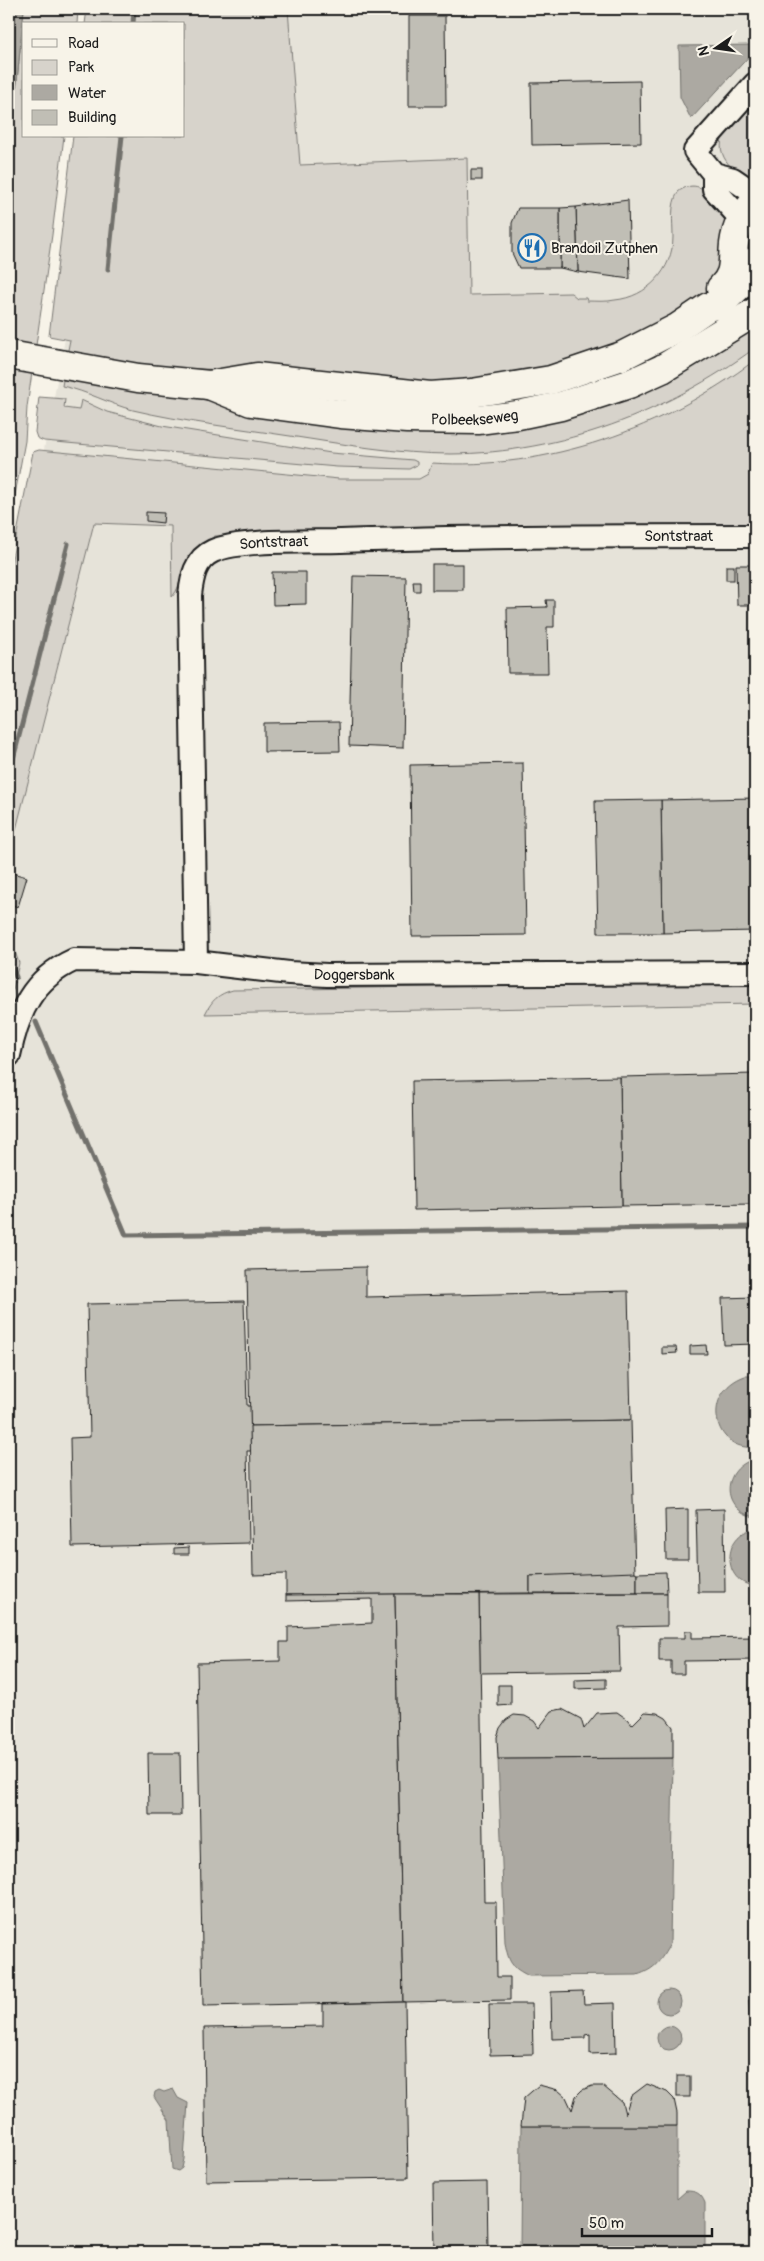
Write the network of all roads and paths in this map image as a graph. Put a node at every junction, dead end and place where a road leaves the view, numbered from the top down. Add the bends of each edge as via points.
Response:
1 (755, 84) edge
2 (714, 174) junction
3 (755, 194) edge
4 (750, 220) edge
5 (747, 265) edge
6 (755, 297) edge
7 (755, 312) edge
8 (726, 328) junction
9 (9, 355) edge
10 (209, 385) junction
11 (755, 536) edge
12 (196, 962) junction
13 (755, 972) edge
14 (9, 1055) edge

1 - 2 street via 695,151
2 - 3 street via 733,179
2 - 4 street via 714,188
4 - 5 main road, Polbeekseweg via 734,240
5 - 10 main road, Polbeekseweg via 746,277 740,286 720,304 708,307 677,328 622,356 552,380 430,396 257,377
6 - 8 main road, Polbeekseweg
7 - 8 main road, Polbeekseweg
8 - 10 main road, Polbeekseweg via 662,369 629,384 560,406 478,420 340,414 251,402
9 - 10 main road, Polbeekseweg via 138,378
11 - 12 street, Sontstraat via 421,538 248,545 219,549 205,556 195,570 190,596
12 - 13 street, Doggersbank via 327,975
12 - 14 street, Doggersbank via 74,960 59,967 30,994 15,1026

